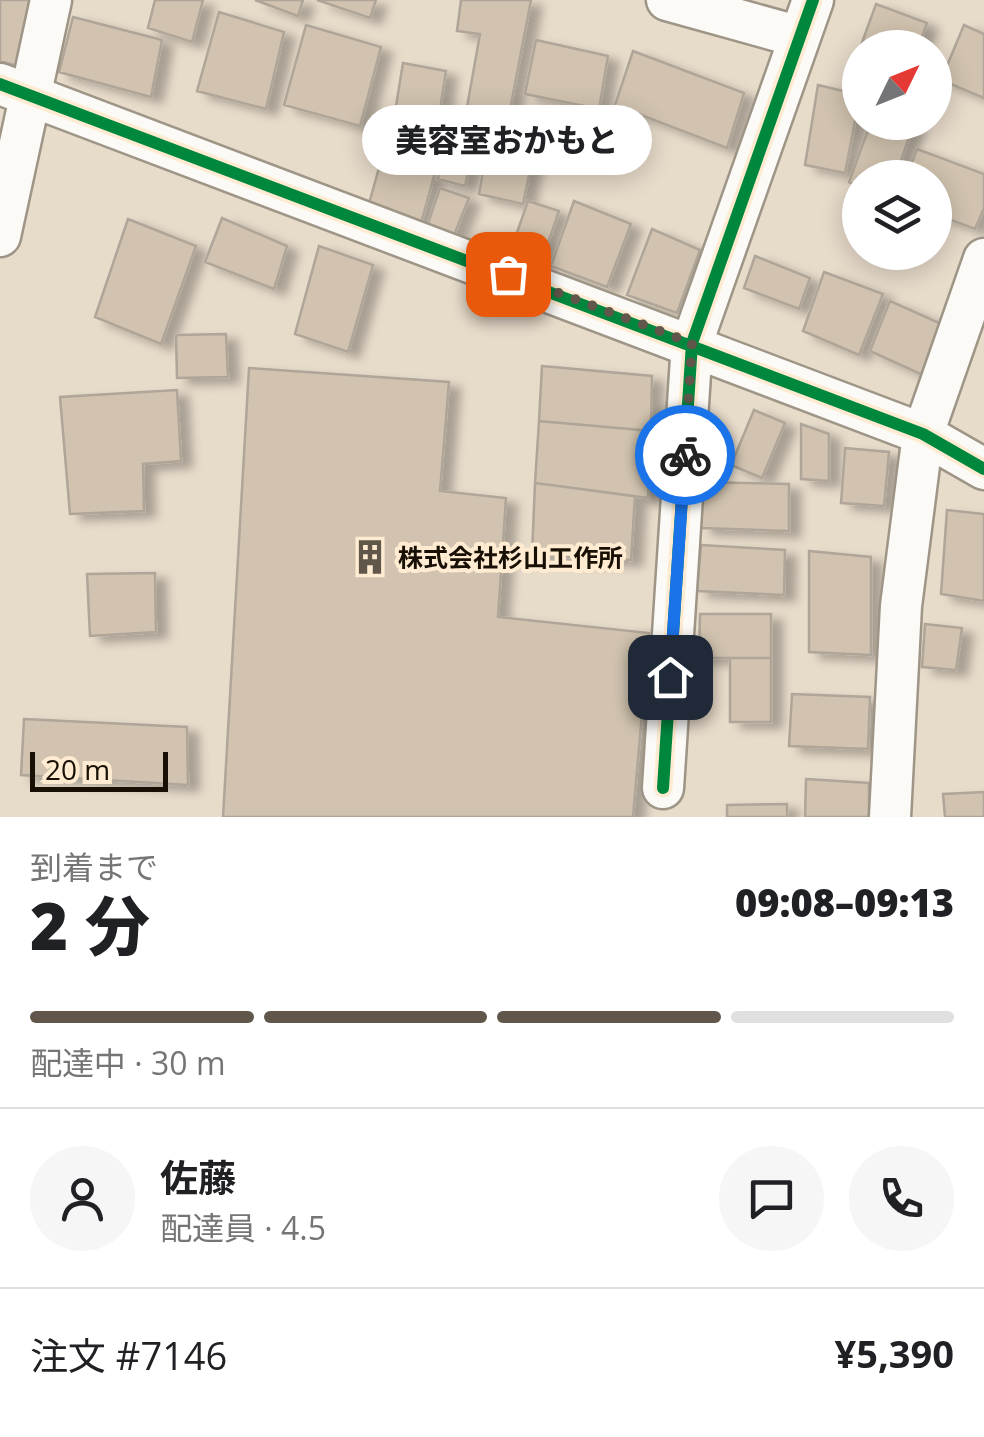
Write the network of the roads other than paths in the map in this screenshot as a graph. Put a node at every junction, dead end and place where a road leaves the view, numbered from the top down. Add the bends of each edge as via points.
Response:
1 (51, 0) edge
2 (668, 0) edge
3 (806, 19) edge
4 (14, 89) edge
5 (0, 236) edge
6 (984, 259) edge
7 (692, 343) junction
8 (924, 434) junction
9 (984, 469) edge
10 (663, 788) dead end
11 (890, 817) edge

1 - 4 street
2 - 3 street
3 - 7 street
4 - 5 street
4 - 7 street
6 - 8 street
7 - 8 street
7 - 10 street
8 - 9 street
8 - 11 street via 901,606

